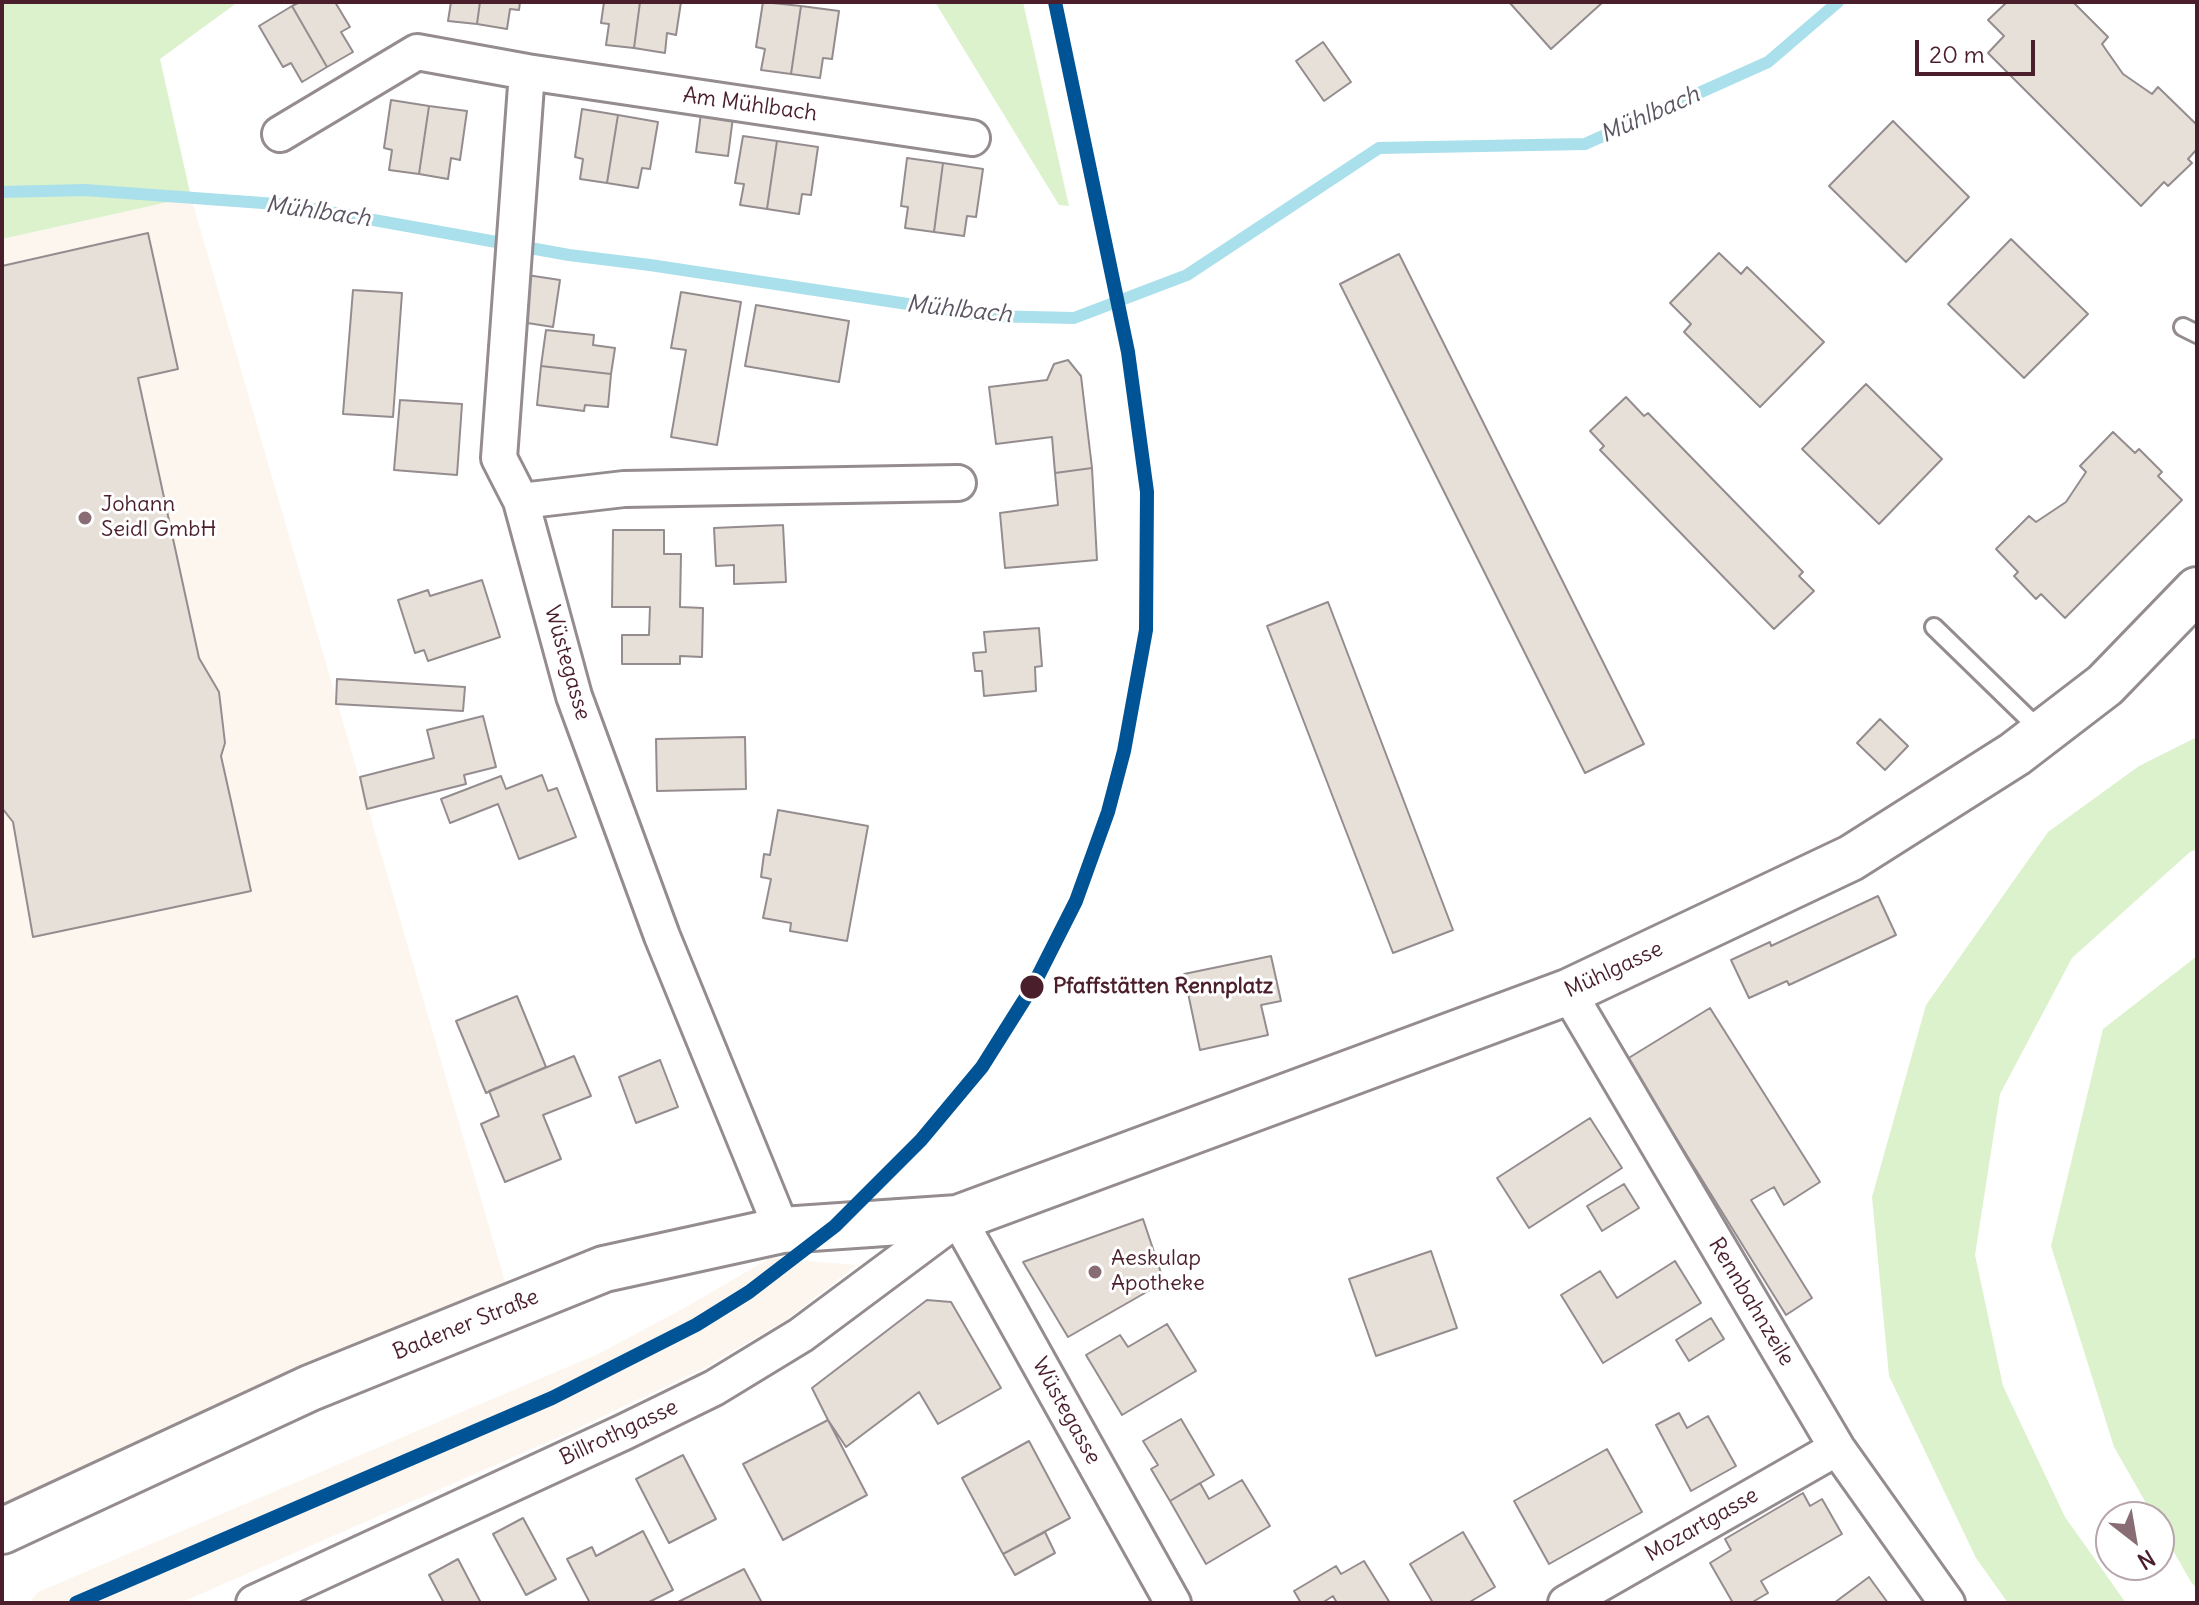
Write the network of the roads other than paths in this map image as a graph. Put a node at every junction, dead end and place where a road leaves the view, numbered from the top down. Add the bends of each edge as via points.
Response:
1 (527, 72) junction
2 (280, 134) dead end
3 (972, 138) dead end
4 (958, 483) dead end
5 (521, 501) junction
6 (2197, 590) edge
7 (1934, 627) dead end
8 (2042, 733) junction
9 (1568, 992) junction
10 (958, 1218) junction
11 (782, 1230) junction
12 (1837, 1448) junction
13 (2, 1531) edge
14 (254, 1603) edge
15 (1173, 1603) edge
16 (1566, 1603) edge
17 (1947, 1603) edge

1 - 2 street, Am Mühlbach via 417,52
1 - 3 street, Am Mühlbach
1 - 5 street via 499,458
4 - 5 street via 624,489
5 - 11 street, Wüstegasse via 574,696 662,936
6 - 8 street, Mühlgasse via 2105,685
7 - 8 lane
8 - 9 street, Mühlgasse via 1851,858
9 - 10 street, Mühlgasse
9 - 12 street, Rennbahnzeile
10 - 11 street, Badener Straße
10 - 14 street, Billrothgasse via 801,1335 714,1388
10 - 15 street, Wüstegasse
11 - 13 street, Badener Straße via 604,1269 310,1388
12 - 16 street, Mozartgasse
12 - 17 street, Rennbahnzeile

